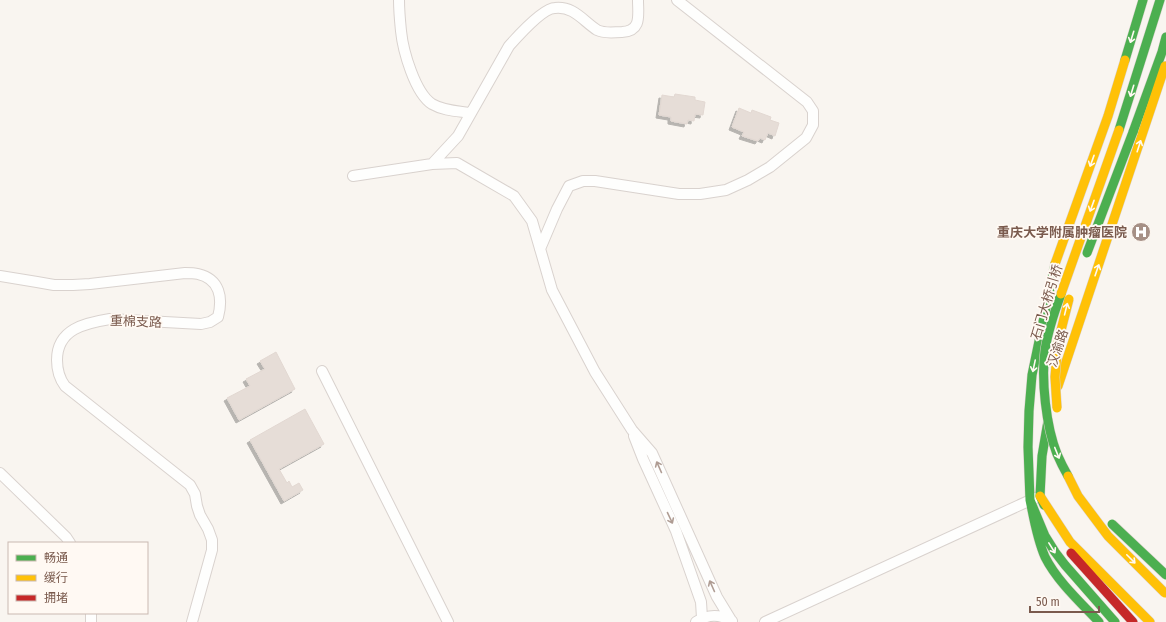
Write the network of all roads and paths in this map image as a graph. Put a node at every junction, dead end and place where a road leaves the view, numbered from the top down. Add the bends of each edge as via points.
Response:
1 (399, 0) edge
2 (638, 0) edge
3 (677, 0) edge
4 (1143, 0) edge
5 (1155, 0) edge
6 (1160, 0) edge
7 (1154, 20) junction
8 (1166, 37) edge
9 (1166, 62) edge
10 (472, 113) junction
11 (432, 164) junction
12 (353, 176) dead end
13 (540, 249) junction
14 (1084, 259) dead end
15 (0, 276) edge
16 (1073, 288) dead end
17 (322, 371) dead end
18 (1058, 414) dead end
19 (632, 430) junction
20 (0, 473) edge
21 (1040, 496) junction
22 (1030, 500) junction
23 (1107, 518) dead end
24 (69, 542) edge
25 (1166, 575) edge
26 (1166, 593) edge
27 (699, 620) edge
28 (732, 621) edge
29 (192, 622) edge
30 (448, 622) edge
31 (765, 622) edge
32 (1099, 622) edge
33 (1115, 622) edge
34 (1133, 622) edge
35 (1150, 622) edge

1 - 10 street via 406,57 418,88 433,104 444,109
2 - 10 street via 638,20 635,28 628,32 607,33 598,30 565,8 554,7 546,10 509,46
3 - 13 street via 808,102 813,111 813,125 806,138 770,166 726,190 679,194 596,181 582,181 569,186
4 -> 22 main road, 汉渝路 via 1108,116 1055,264 1032,375 1028,447
5 - 7 main road
6 - 7 main road
7 -> 26 main road, 石门大桥引桥, bridge via 1119,130 1051,322 1044,372 1048,424 1057,454 1078,496 1108,536
8 - 14 main road, bridge
21 -> 9 main road, 汉渝路 via 1042,456 1059,381
10 - 11 street via 458,136
11 - 12 street
11 - 13 street via 457,163 514,196 532,221
13 - 19 street via 552,290 595,372
15 - 29 street, 重棉支路 via 73,285 185,273 209,278 216,285 220,296 220,308 218,317 210,322 201,324 110,319 96,321 68,333 60,342 57,355 60,379 65,386 190,485 195,494 198,510 212,540 212,550
18 -> 16 main road, 石门大桥引桥, bridge via 1055,377 1058,342
17 - 30 street
19 -> 27 street via 676,531 701,602
28 -> 19 street via 717,597 652,453
20 - 24 street
21 - 22 street
21 - 34 main road, 汉渝路 via 1066,545
21 - 35 main road via 1070,542
22 - 31 street
22 - 32 main road via 1039,539 1054,572
22 -> 33 main road via 1045,536 1055,552
23 - 25 main road, bridge
27 - 28 street via 722,616

